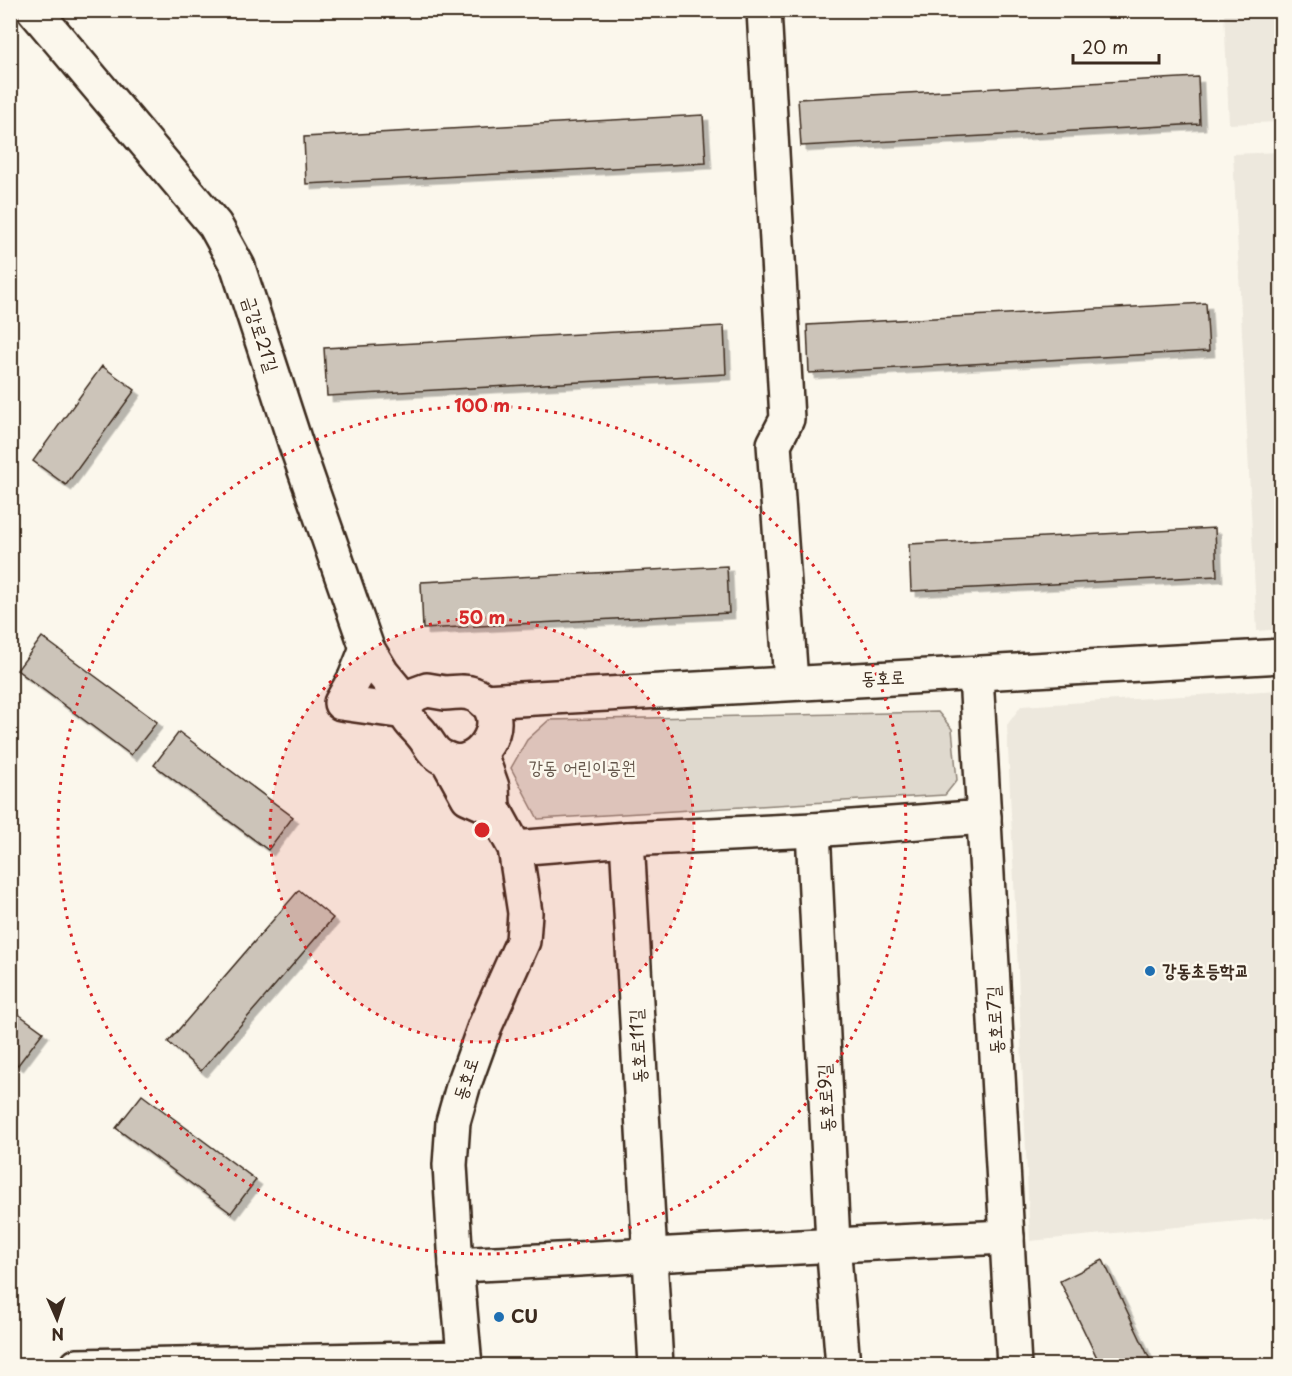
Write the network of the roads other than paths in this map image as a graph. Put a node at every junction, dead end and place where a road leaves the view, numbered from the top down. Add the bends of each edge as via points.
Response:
1 (34, 10) edge
2 (764, 10) edge
3 (367, 648) junction
4 (1281, 656) edge
5 (976, 675) junction
6 (791, 682) junction
7 (484, 701) junction
8 (406, 707) junction
9 (480, 753) junction
10 (447, 759) junction
11 (493, 808) junction
12 (984, 817) junction
13 (813, 830) junction
14 (627, 839) junction
15 (515, 848) junction
16 (1007, 1237) junction
17 (833, 1244) junction
18 (650, 1256) junction
19 (456, 1265) junction
20 (465, 1362) edge
21 (77, 1365) edge
22 (656, 1365) edge
23 (843, 1365) edge
24 (1014, 1365) edge

1 - 3 street, 금강로21길 via 215,225 238,267
2 - 6 street via 787,419 774,444
3 - 8 street, 금강로21길
3 - 8 street via 341,703
4 - 5 street, 동호로
5 - 6 street, 동호로
5 - 12 street, 동호로7길
6 - 7 street, 동호로
7 - 8 street via 463,691 427,690 416,694
7 - 9 street via 494,723 488,745
8 - 10 street via 412,725
9 - 10 street via 459,761
9 - 11 street via 492,787
10 - 11 street via 468,797
11 - 15 street, 동호로
12 - 13 street
12 - 16 street, 동호로7길
13 - 14 street
13 - 17 street, 동호로9길
14 - 15 street
14 - 18 street, 동호로11길
15 - 19 street, 동호로 via 525,913 523,941 485,1026 453,1122 450,1165
16 - 17 street
16 - 24 street, 동호로7길
17 - 18 street
17 - 23 street, 동호로9길
18 - 19 street
18 - 22 street, 동호로11길
19 - 20 street, 동호로
20 - 21 street

